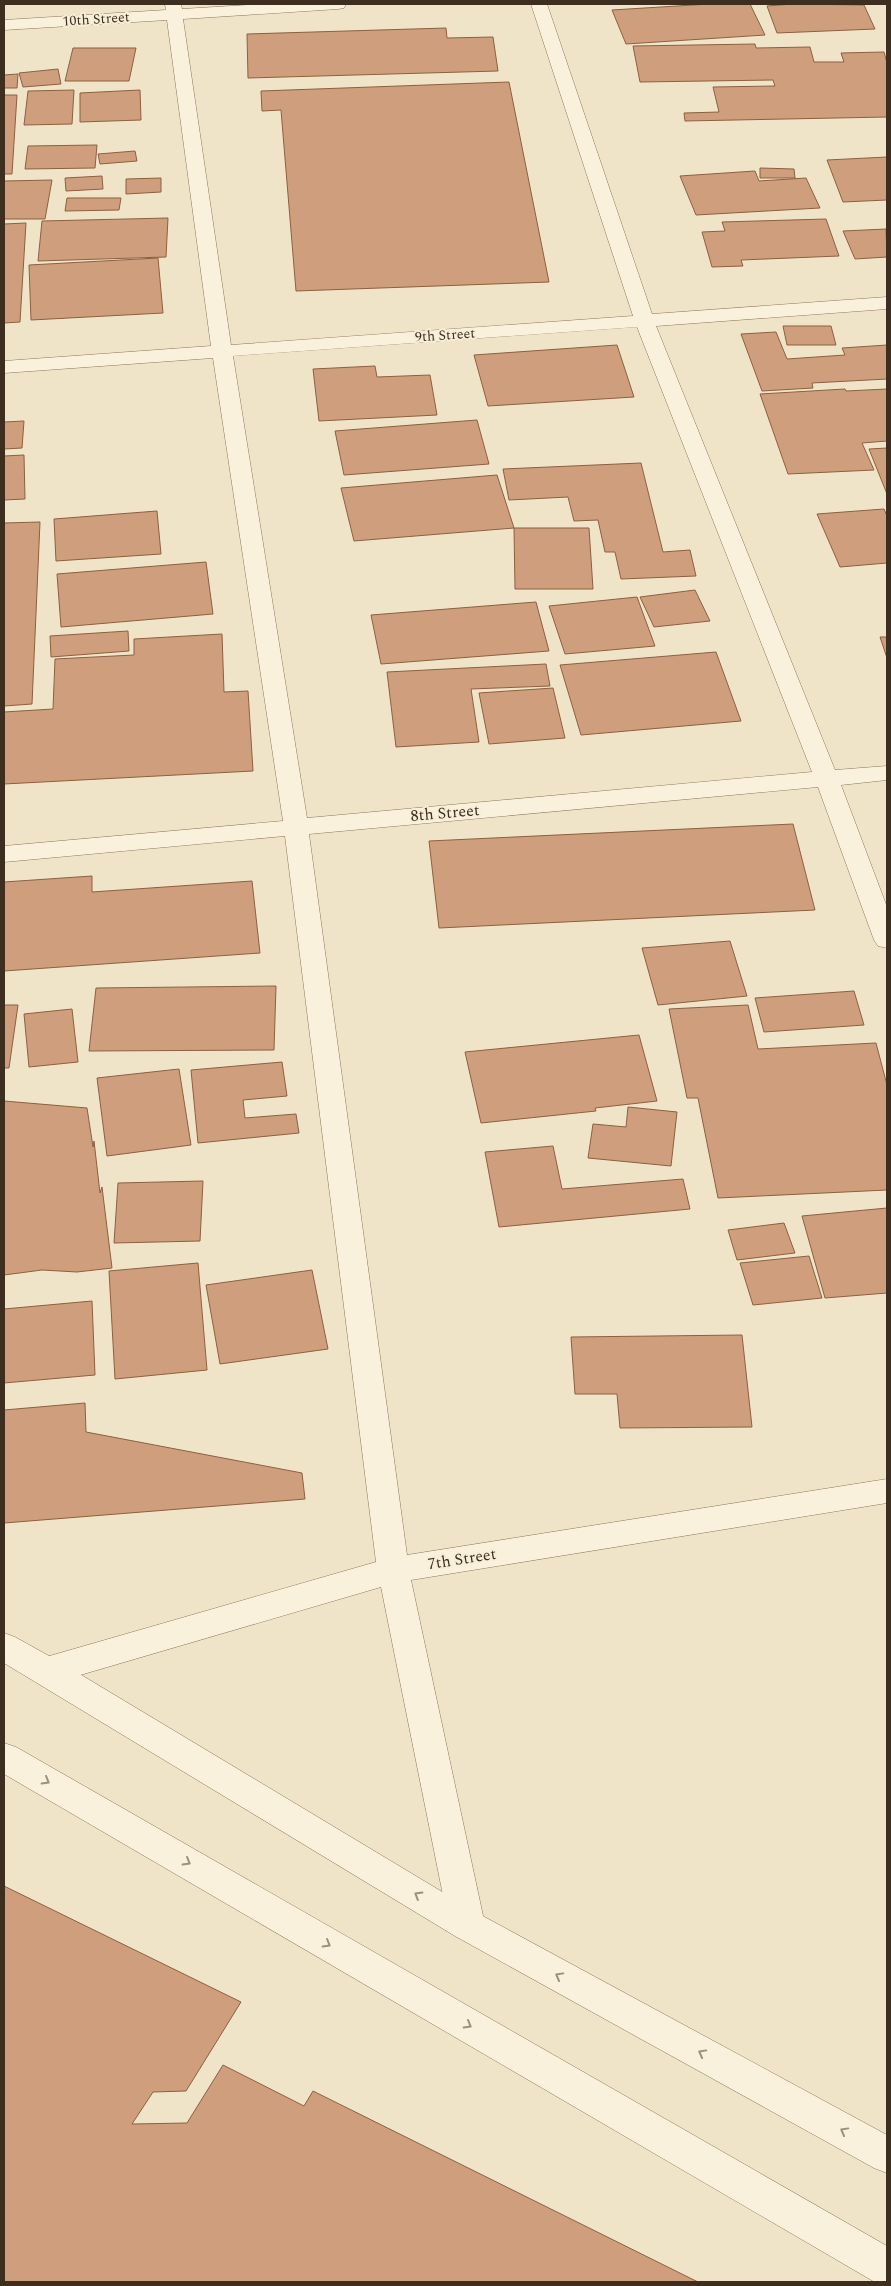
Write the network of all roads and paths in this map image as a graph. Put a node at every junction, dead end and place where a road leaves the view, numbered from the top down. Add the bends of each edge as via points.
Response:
1 (338, 4) edge
2 (539, 4) edge
3 (173, 9) edge
4 (4, 25) edge
5 (887, 303) edge
6 (644, 320) junction
7 (222, 351) junction
8 (4, 367) edge
9 (887, 773) edge
10 (827, 779) junction
11 (296, 827) junction
12 (4, 854) edge
13 (887, 940) edge
14 (887, 1492) edge
15 (393, 1570) junction
16 (4, 1647) edge
17 (46, 1670) junction
18 (4, 1757) edge
19 (467, 1925) junction
20 (887, 2155) edge
21 (887, 2267) edge

1 - 3 street, 10th Street
2 - 6 street
3 - 4 street, 10th Street
3 - 7 street
5 - 6 street, 9th Street
6 - 7 street, 9th Street
6 - 10 street
7 - 8 street, 9th Street
7 - 11 street
9 - 10 street, 8th Street
10 - 11 street, 8th Street
10 - 13 street
11 - 12 street, 8th Street
11 - 15 street
14 - 15 street, 7th Street
15 - 17 street, 7th Street
15 - 19 street
16 - 17 street
19 -> 17 street
18 -> 21 street
20 -> 19 street

